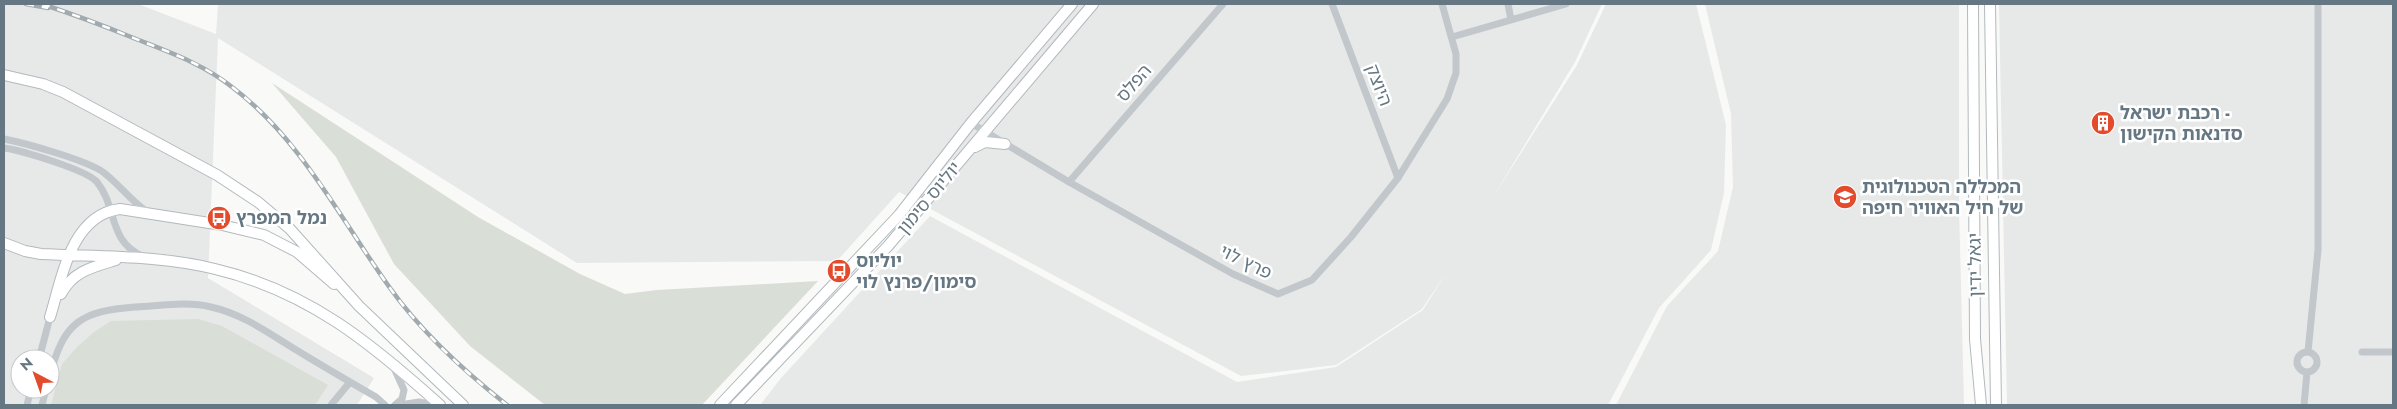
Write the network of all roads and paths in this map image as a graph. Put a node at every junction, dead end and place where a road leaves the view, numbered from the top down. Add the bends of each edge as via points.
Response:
1 (1072, 4) edge
2 (1092, 4) edge
3 (1223, 4) edge
4 (1332, 4) edge
5 (1442, 4) edge
6 (1508, 4) edge
7 (1566, 4) edge
8 (1973, 4) edge
9 (1990, 4) edge
10 (2318, 4) edge
11 (1511, 20) junction
12 (1452, 37) junction
13 (4, 75) edge
14 (997, 117) junction
15 (971, 123) junction
16 (985, 132) junction
17 (4, 140) edge
18 (1005, 144) junction
19 (4, 148) edge
20 (968, 152) junction
21 (1398, 178) junction
22 (1069, 182) junction
23 (110, 210) junction
24 (146, 212) junction
25 (4, 243) edge
26 (69, 255) junction
27 (123, 258) junction
28 (152, 260) junction
29 (359, 306) junction
30 (50, 317) junction
31 (42, 349) edge
32 (58, 349) edge
33 (2308, 352) junction
34 (2362, 352) dead end
35 (2393, 352) edge
36 (392, 363) junction
37 (2307, 372) junction
38 (350, 382) junction
39 (331, 405) edge
40 (385, 405) edge
41 (395, 405) edge
42 (400, 405) edge
43 (433, 405) edge
44 (440, 405) edge
45 (463, 405) edge
46 (720, 405) edge
47 (736, 405) edge
48 (1981, 405) edge
49 (1996, 405) edge
50 (2304, 405) edge

1 - 15 street, יוליוס סימון
2 - 14 street, יוליוס סימון
3 - 22 street, הפלס
4 - 21 street, היוצק
5 - 12 street, פרץ לוי
6 - 11 street
7 - 11 street
8 - 48 street, יגאל ידין via 1975,339
9 - 49 street, יגאל ידין
10 - 33 street via 2318,250
11 - 12 street
12 - 21 street, פרץ לוי via 1456,73 1447,99
13 - 29 street via 63,92 233,185 290,229
14 - 16 street, יוליוס סימון
14 - 18 street via 994,130
15 - 16 street, פרץ לוי
15 - 46 street, יוליוס סימון via 899,215
16 - 18 street, פרץ לוי
16 - 20 street, יוליוס סימון
17 - 24 street via 94,167
18 - 20 street via 985,142
18 - 22 street, פרץ לוי
19 - 23 street via 92,176 102,189
20 - 47 street, יוליוס סימון via 877,258
21 - 22 street, פרץ לוי via 1312,280 1278,294 1233,274
23 - 24 street
23 - 26 street via 86,226
23 - 28 street via 122,242
24 - 29 street via 250,230 274,238 297,252
25 - 26 street via 25,251
26 - 27 street
26 - 30 street
27 - 28 street
27 - 30 street via 74,276 67,283
28 - 36 street via 214,268 264,283 347,327
29 - 45 street
30 - 31 street
32 - 38 street via 76,324 92,313 180,304 209,306 261,328
33 - 37 street via 2314,354 2318,361 2315,368
33 - 37 street via 2301,354 2297,363 2301,370
34 - 35 street
36 - 41 street via 404,390 402,399
36 - 44 street
37 - 50 street
38 - 39 street
38 - 40 street
42 - 43 street via 419,402

